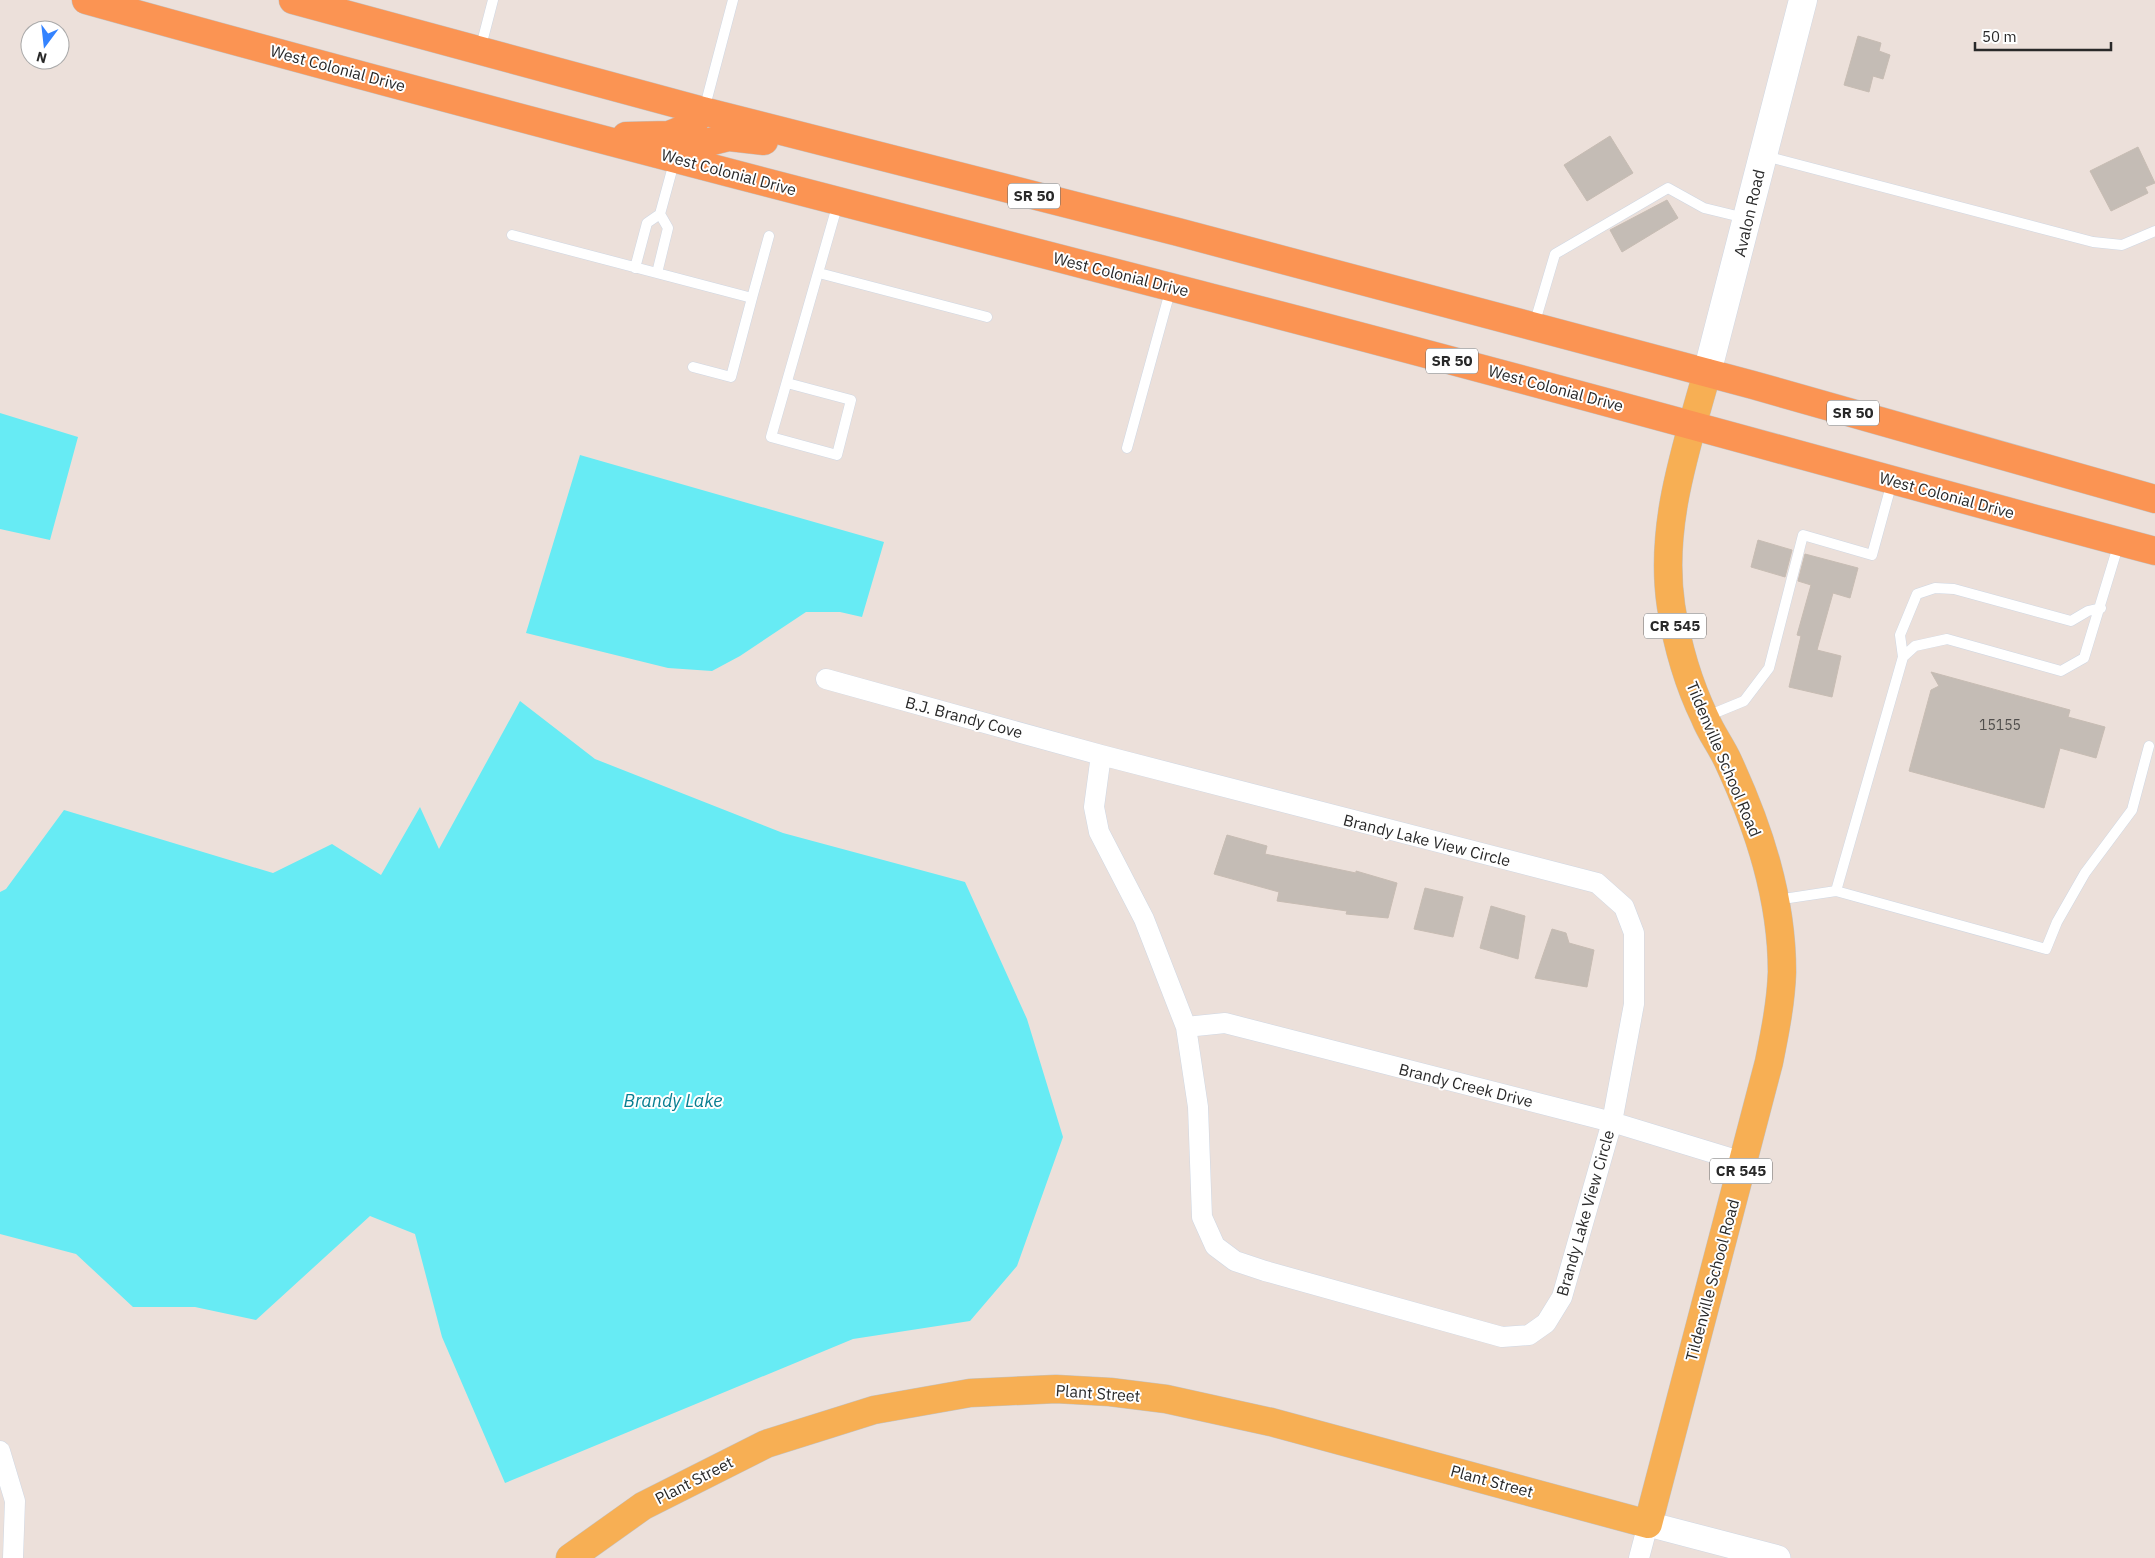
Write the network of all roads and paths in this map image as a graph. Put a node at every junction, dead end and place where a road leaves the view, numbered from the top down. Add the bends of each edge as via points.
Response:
1 (293, 0) edge
2 (493, 0) edge
3 (733, 0) edge
4 (1803, 0) edge
5 (97, 1) edge
6 (480, 50) junction
7 (703, 111) junction
8 (594, 137) junction
9 (870, 154) junction
10 (1762, 155) junction
11 (676, 158) junction
12 (838, 202) junction
13 (660, 214) junction
14 (1748, 219) junction
15 (2155, 231) edge
16 (512, 235) dead end
17 (770, 236) dead end
18 (635, 268) junction
19 (818, 273) junction
20 (657, 274) junction
21 (1172, 287) junction
22 (752, 298) junction
23 (987, 317) dead end
24 (1533, 326) junction
25 (693, 367) dead end
26 (1708, 372) junction
27 (787, 382) junction
28 (1693, 425) junction
29 (1127, 448) dead end
30 (1893, 481) junction
31 (2155, 499) edge
32 (2120, 542) junction
33 (2155, 551) edge
34 (2101, 608) junction
35 (1903, 657) junction
36 (826, 679) dead end
37 (1704, 718) junction
38 (2149, 746) dead end
39 (1101, 755) junction
40 (1836, 891) junction
41 (1776, 900) junction
42 (1186, 1027) junction
43 (1612, 1122) junction
44 (1743, 1162) junction
45 (0, 1451) edge
46 (1648, 1524) junction
47 (13, 1558) edge
48 (570, 1558) edge
49 (1639, 1558) edge
50 (1778, 1558) edge

1 - 6 highway, SR 50
2 - 6 lane
3 - 7 lane
4 - 10 main road, Avalon Road / CR 545
5 - 8 highway, West Colonial Drive / SR 50
6 - 7 highway, SR 50
7 - 8 highway via 689,127 669,135
7 - 9 highway, SR 50
8 - 11 highway, West Colonial Drive / SR 50
9 - 11 highway via 729,137 709,142
9 - 24 highway, SR 50
10 - 14 main road, Avalon Road / CR 545
10 - 15 lane via 2093,242 2122,245
11 - 12 highway, West Colonial Drive / SR 50
11 - 13 lane
12 - 19 lane
12 - 21 highway, West Colonial Drive / SR 50
13 - 18 lane via 647,223
13 - 20 lane via 668,228
14 - 24 lane via 1704,208 1668,188 1555,254
14 - 26 main road, Avalon Road / CR 545
16 - 18 lane
17 - 22 lane
18 - 20 lane
19 - 23 lane
19 - 27 lane
20 - 22 lane
21 - 28 highway, West Colonial Drive / SR 50
21 - 29 lane
22 - 25 lane via 731,377
24 - 26 highway, SR 50
26 - 28 main road, Avalon Road / CR 545
26 - 31 highway, SR 50
27 - 27 lane via 771,437 837,455 851,400
28 - 30 highway, West Colonial Drive / SR 50
28 - 37 main road, Tildenville School Road / CR 545 via 1672,509 1668,569 1677,635
30 - 32 highway, West Colonial Drive / SR 50
30 - 37 lane via 1872,555 1803,536 1769,668 1744,701
32 - 33 highway, West Colonial Drive / SR 50
32 - 34 lane
34 - 35 lane via 2084,658 2061,671 1947,639 1915,646
34 - 35 lane via 2071,621 1954,589 1935,588 1917,594 1900,635
35 - 40 lane
36 - 39 street, B.J. Brandy Cove
37 - 41 main road, Tildenville School Road / CR 545 via 1752,815
38 - 40 lane via 2132,810 2085,873 2057,922 2046,949
39 - 42 street, Brandy Lake View Circle via 1094,807 1099,832 1144,919
39 - 43 street, Brandy Lake View Circle via 1597,884 1624,907 1634,933 1634,1004
40 - 41 lane
41 - 44 main road, Tildenville School Road / CR 545 via 1782,972 1778,1014
42 - 43 street, Brandy Creek Drive via 1225,1023
42 - 43 street, Brandy Lake View Circle via 1198,1107 1202,1216 1215,1246 1235,1260 1265,1271 1502,1337 1529,1335 1546,1323 1562,1297
43 - 44 street, Brandy Creek Drive
44 - 46 main road, Tildenville School Road / CR 545
45 - 47 street via 15,1501
46 - 48 main road, Plant Street via 1271,1422 1166,1399 1056,1389 970,1393 874,1410 766,1444 643,1506
46 - 49 street, Tildenville School Road
46 - 50 street

